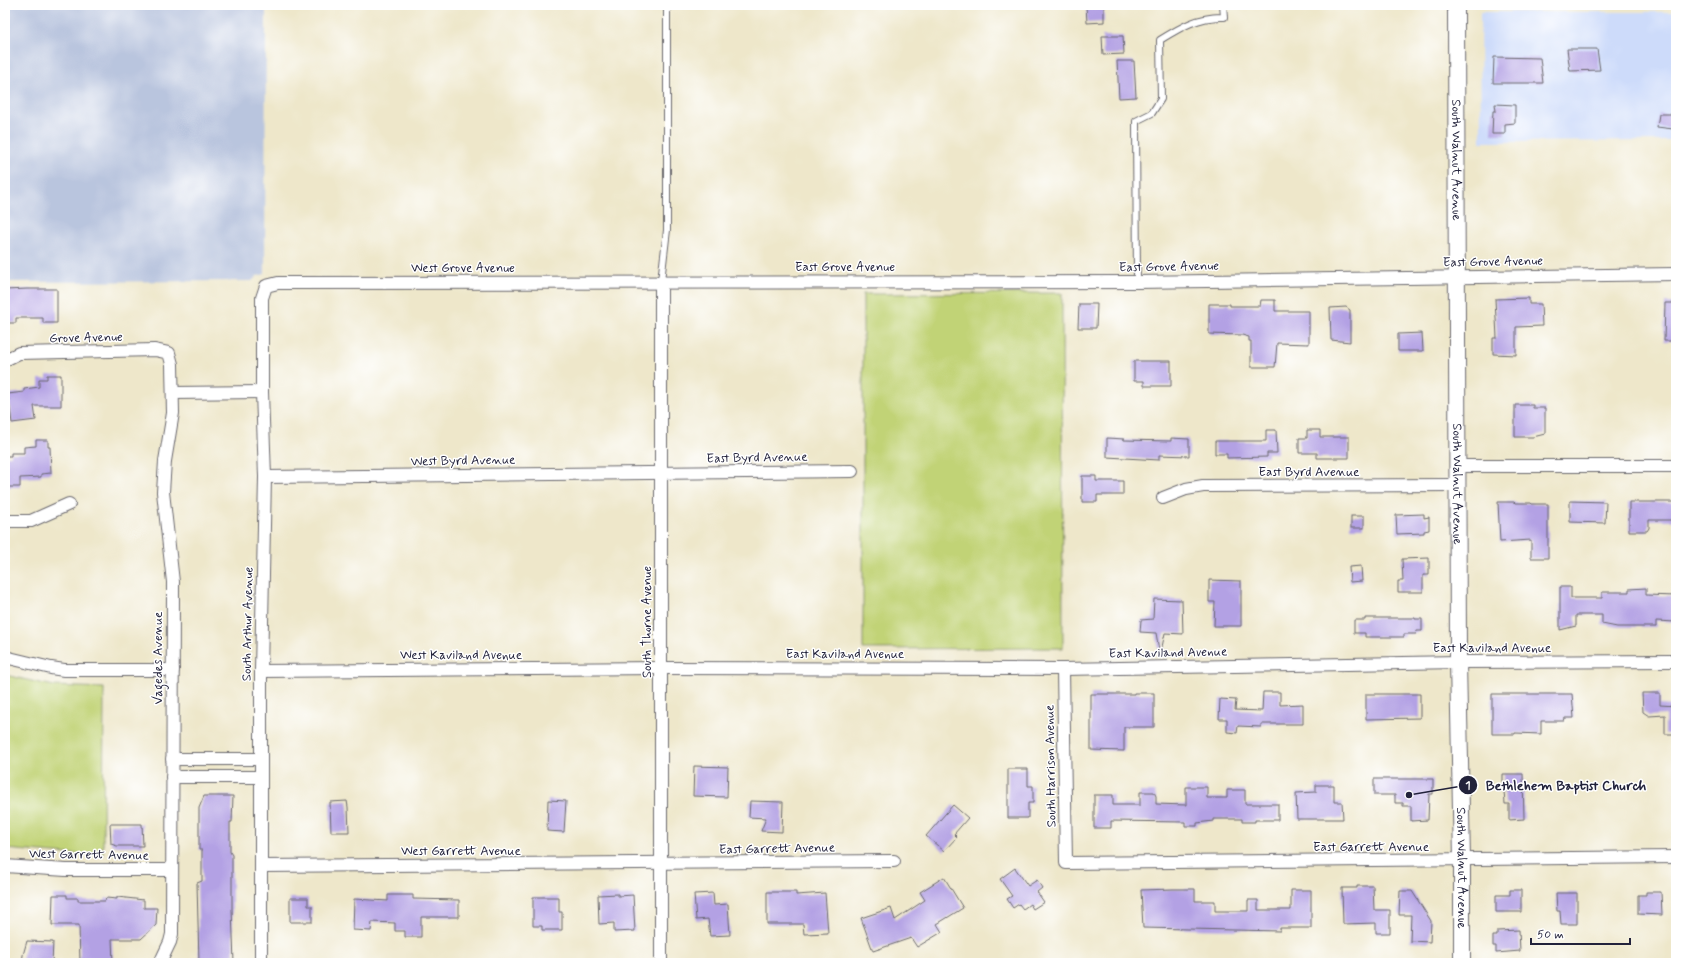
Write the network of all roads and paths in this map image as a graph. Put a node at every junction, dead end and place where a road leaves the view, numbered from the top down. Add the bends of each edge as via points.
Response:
1 (667, 5) edge
2 (1223, 5) edge
3 (1456, 5) edge
4 (1676, 274) edge
5 (1457, 276) junction
6 (661, 281) junction
7 (1138, 282) junction
8 (266, 286) joint
9 (169, 353) joint
10 (5, 360) edge
11 (262, 392) junction
12 (172, 393) junction
13 (1458, 466) junction
14 (1676, 466) edge
15 (852, 471) dead end
16 (661, 473) junction
17 (265, 477) junction
18 (1458, 485) junction
19 (1163, 498) dead end
20 (69, 504) dead end
21 (5, 520) edge
22 (5, 657) edge
23 (1676, 661) edge
24 (1458, 662) junction
25 (661, 668) junction
26 (1063, 669) junction
27 (172, 670) junction
28 (261, 670) junction
29 (172, 759) junction
30 (261, 759) junction
31 (172, 777) junction
32 (261, 777) junction
33 (1676, 858) edge
34 (1462, 860) junction
35 (894, 861) dead end
36 (1066, 863) joint
37 (661, 864) junction
38 (5, 866) edge
39 (261, 866) junction
40 (172, 870) junction
41 (160, 963) edge
42 (261, 963) edge
43 (661, 963) edge
44 (1462, 963) edge

1 - 6 lane via 667,230
2 - 7 lane via 1224,17 1212,17 1183,25 1160,40 1161,99 1152,113 1136,121
3 - 5 street, South Walnut Avenue
4 - 5 street, East Grove Avenue
5 - 7 street, East Grove Avenue
5 - 13 street, South Walnut Avenue
6 - 7 street, East Grove Avenue
6 - 8 street, West Grove Avenue via 278,283
6 - 16 street, South Thorne Avenue
8 - 11 street, South Arthur Avenue via 262,298
9 - 10 street, Grove Avenue via 155,350 19,353
9 - 12 street, Vagedes Avenue via 172,364
11 - 12 street
11 - 17 street, South Arthur Avenue
12 - 27 street, Vagedes Avenue via 173,413 165,460 163,492 172,568
13 - 14 street
13 - 18 street, South Walnut Avenue
15 - 16 street, East Byrd Avenue
16 - 17 street, West Byrd Avenue
16 - 25 street, South Thorne Avenue
17 - 28 street, South Arthur Avenue
18 - 19 street, East Byrd Avenue via 1203,486 1186,489
18 - 24 street, South Walnut Avenue
20 - 21 street via 31,521
22 - 27 street via 64,670
23 - 24 street, East Kaviland Avenue
24 - 26 street, East Kaviland Avenue
24 - 34 street, South Walnut Avenue
25 - 26 street, East Kaviland Avenue
25 - 28 street, West Kaviland Avenue
25 - 37 street, South Thorne Avenue
26 - 36 street, South Harrison Avenue
27 - 29 street, Vagedes Avenue
28 - 30 street, South Arthur Avenue
29 - 30 street
29 - 31 street, Vagedes Avenue
30 - 32 street, South Arthur Avenue
31 - 32 street
31 - 40 street, Vagedes Avenue
32 - 39 street, South Arthur Avenue
33 - 34 street, East Garrett Avenue
34 - 36 street, East Garrett Avenue
34 - 44 street, South Walnut Avenue
35 - 37 street, East Garrett Avenue
37 - 39 street, West Garrett Avenue
37 - 43 street, South Thorne Avenue
38 - 40 street, West Garrett Avenue via 66,870
39 - 42 street, South Arthur Avenue
40 - 41 street, Vagedes Avenue via 172,934

